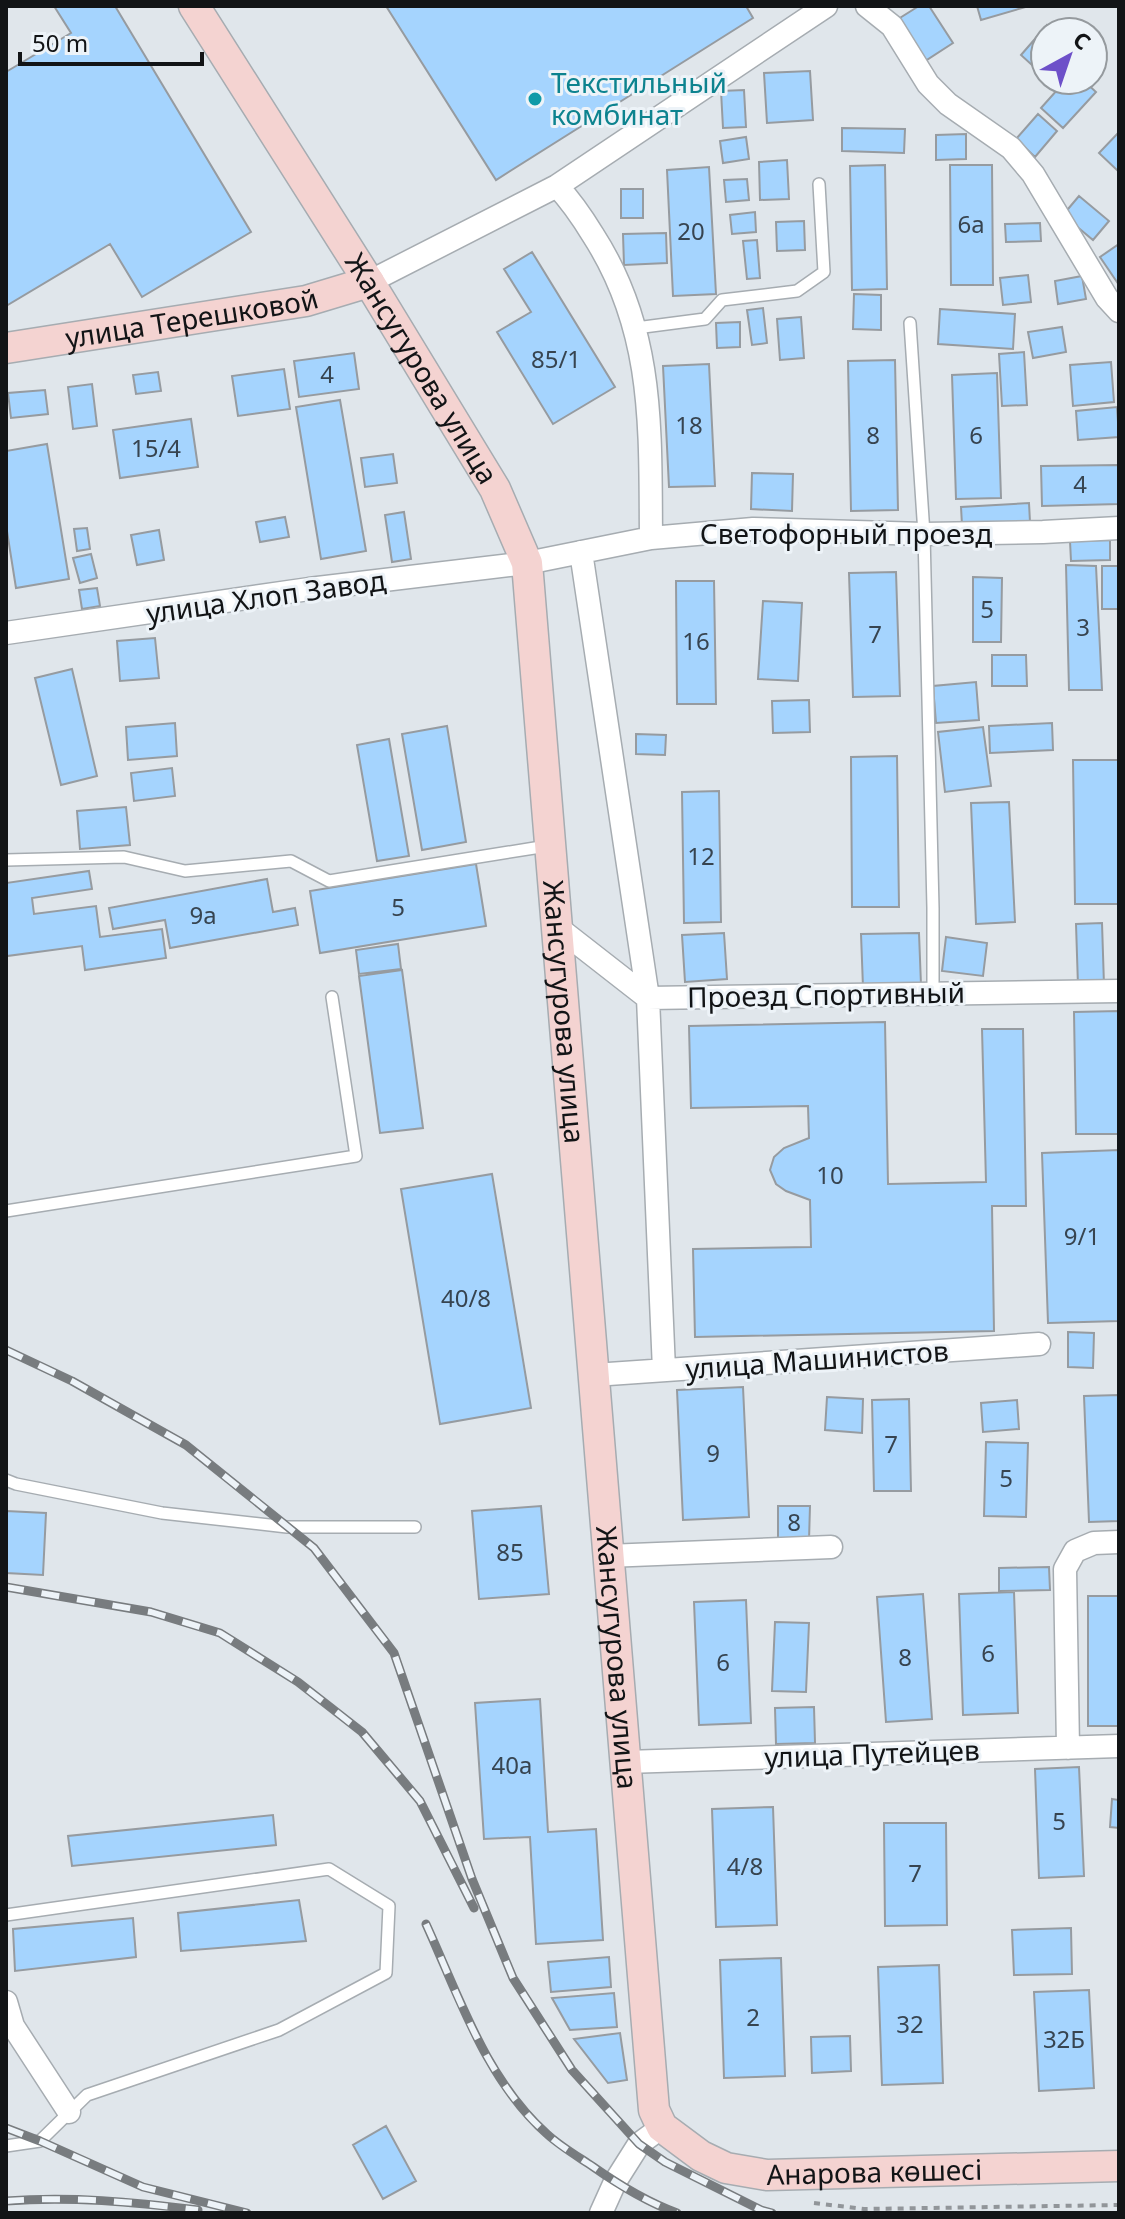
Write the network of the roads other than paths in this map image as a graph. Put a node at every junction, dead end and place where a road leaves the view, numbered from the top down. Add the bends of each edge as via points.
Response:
1 (194, 6) edge
2 (826, 6) edge
3 (867, 6) edge
4 (819, 184) dead end
5 (557, 186) junction
6 (369, 282) junction
7 (1119, 311) edge
8 (910, 323) dead end
9 (636, 328) junction
10 (6, 348) edge
11 (1119, 528) edge
12 (924, 534) junction
13 (651, 538) junction
14 (581, 552) junction
15 (527, 563) junction
16 (6, 633) edge
17 (548, 846) junction
18 (6, 860) edge
19 (557, 927) junction
20 (1119, 991) edge
21 (933, 994) junction
22 (332, 997) dead end
23 (648, 998) junction
24 (6, 1211) edge
25 (1039, 1344) dead end
26 (664, 1370) junction
27 (594, 1375) junction
28 (6, 1480) edge
29 (415, 1527) dead end
30 (1119, 1542) edge
31 (831, 1547) dead end
32 (607, 1556) junction
33 (1119, 1746) edge
34 (1068, 1748) junction
35 (626, 1762) junction
36 (6, 1915) edge
37 (6, 2002) edge
38 (69, 2112) junction
39 (658, 2118) junction
40 (6, 2146) edge
41 (1119, 2166) edge
42 (601, 2213) edge

1 - 6 street, Жансугурова улица
2 - 5 street, улица Терешковой
3 - 7 street via 892,26 928,84 1011,148 1033,174
4 - 9 lane via 824,272 797,291 722,300 705,319
5 - 6 street, улица Терешковой
5 - 9 street via 602,249
6 - 10 street, улица Терешковой via 306,301
6 - 15 street, Жансугурова улица via 495,489
8 - 12 lane
9 - 13 street via 647,393
11 - 12 street, Светофорный проезд
12 - 13 street, Светофорный проезд via 753,529
12 - 21 lane
13 - 14 street, Светофорный проезд
14 - 15 street, Светофорный проезд
14 - 23 street
15 - 16 street, улица Хлоп Завод
15 - 17 street, Жансугурова улица
17 - 18 lane via 329,881 291,861 185,871 124,857
17 - 19 street, Жансугурова улица
19 - 23 street, Проезд Спортивный
19 - 27 street, Жансугурова улица
20 - 21 street, Проезд Спортивный
21 - 23 street, Проезд Спортивный
22 - 24 lane via 356,1156
23 - 26 street
25 - 26 street, улица Машинистов
26 - 27 street, улица Машинистов
27 - 32 street, Жансугурова улица
28 - 29 lane via 119,1504 287,1527
30 - 34 street via 1094,1543 1075,1551 1065,1569
31 - 32 street
32 - 35 street, Жансугурова улица
33 - 34 street, улица Путейцев
34 - 35 street, улица Путейцев
35 - 39 street, Жансугурова улица
36 - 38 lane via 329,1869 389,1906 386,1973 279,2030 87,2095
37 - 38 street via 13,2026
38 - 40 lane via 40,2141
39 - 41 street, Анарова көшесі via 701,2156 726,2168 767,2175
39 - 42 street

